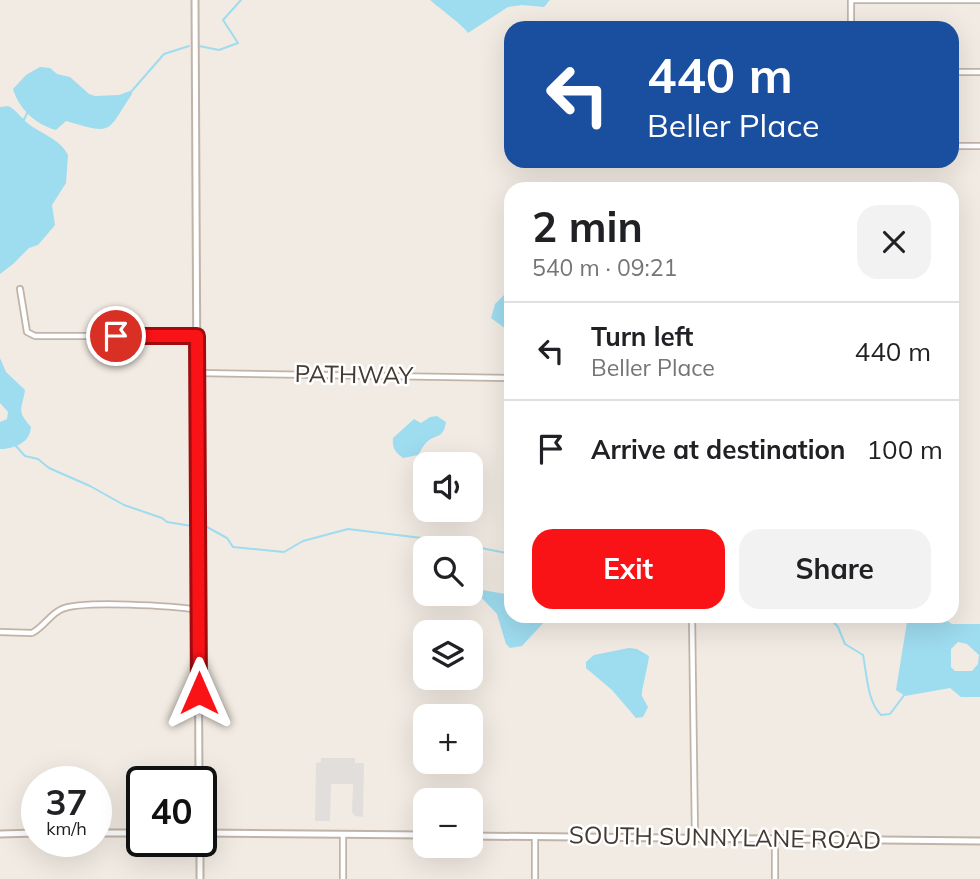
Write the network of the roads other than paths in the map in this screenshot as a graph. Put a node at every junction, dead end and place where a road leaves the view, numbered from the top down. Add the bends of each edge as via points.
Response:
1 (195, 0) edge
2 (851, 0) edge
3 (980, 0) edge
4 (851, 21) edge
5 (959, 72) edge
6 (980, 72) edge
7 (959, 146) edge
8 (980, 146) edge
9 (20, 289) dead end
10 (197, 336) junction
11 (198, 373) junction
12 (504, 378) edge
13 (199, 610) junction
14 (692, 623) edge
15 (0, 632) edge
16 (199, 766) edge
17 (0, 834) edge
18 (21, 834) edge
19 (217, 834) edge
20 (343, 835) junction
21 (413, 835) edge
22 (483, 836) edge
23 (535, 837) junction
24 (695, 838) junction
25 (775, 839) junction
26 (980, 841) edge
27 (200, 857) edge
28 (200, 879) edge
29 (344, 879) edge
30 (535, 879) edge
31 (775, 879) edge

1 - 10 street
2 - 3 street
2 - 4 street
5 - 6 street
7 - 8 street
9 - 10 street via 27,332 35,336
10 - 11 street
11 - 12 street, PATHWAY
11 - 13 street
13 - 15 street via 71,607 54,614 32,633
13 - 16 street
14 - 24 street
17 - 18 street
19 - 20 street
20 - 21 street
20 - 29 street
22 - 23 street, SOUTH SUNNYLANE ROAD
23 - 24 street, SOUTH SUNNYLANE ROAD
23 - 30 street
24 - 25 street, SOUTH SUNNYLANE ROAD
25 - 26 street, SOUTH SUNNYLANE ROAD
25 - 31 street
27 - 28 street

